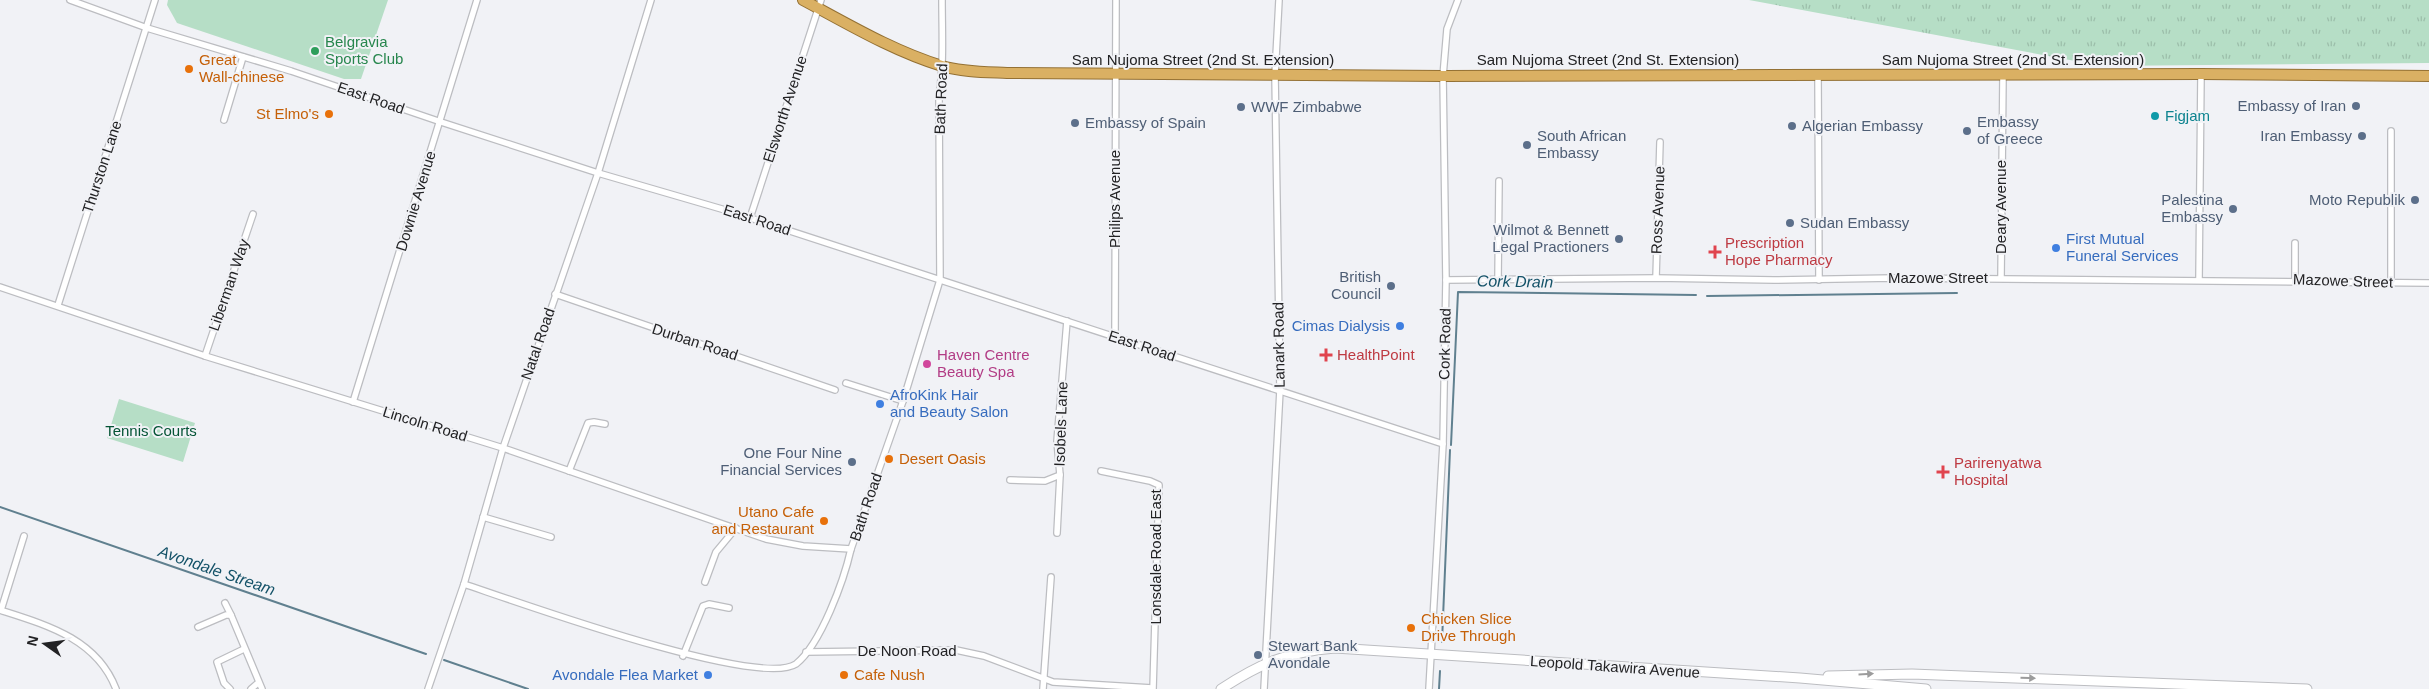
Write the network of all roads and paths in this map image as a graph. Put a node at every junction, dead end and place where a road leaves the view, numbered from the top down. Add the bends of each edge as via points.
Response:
1 (70, 0) edge
2 (155, 0) edge
3 (477, 0) edge
4 (651, 0) edge
5 (803, 0) edge
6 (942, 0) edge
7 (1116, 0) edge
8 (1279, 0) edge
9 (1458, 0) edge
10 (820, 4) edge
11 (147, 28) junction
12 (243, 57) junction
13 (944, 66) junction
14 (1115, 74) junction
15 (2201, 74) junction
16 (1275, 75) junction
17 (1818, 75) junction
18 (2003, 75) junction
19 (1444, 76) junction
20 (2429, 76) edge
21 (224, 120) dead end
22 (441, 122) junction
23 (2391, 130) dead end
24 (1660, 142) dead end
25 (598, 172) junction
26 (1498, 182) dead end
27 (253, 214) dead end
28 (750, 218) junction
29 (2295, 244) dead end
30 (1656, 278) junction
31 (2001, 278) junction
32 (2199, 279) junction
33 (940, 280) junction
34 (1446, 280) junction
35 (1498, 280) junction
36 (1820, 280) junction
37 (2295, 280) junction
38 (2429, 282) edge
39 (2391, 283) junction
40 (0, 287) edge
41 (555, 294) junction
42 (58, 305) junction
43 (1067, 321) junction
44 (1115, 338) junction
45 (205, 356) junction
46 (846, 383) dead end
47 (835, 390) dead end
48 (1280, 390) junction
49 (903, 401) junction
50 (353, 402) junction
51 (605, 424) dead end
52 (1443, 444) junction
53 (503, 448) junction
54 (569, 471) junction
55 (1101, 471) dead end
56 (1060, 475) junction
57 (1010, 480) dead end
58 (483, 517) junction
59 (736, 528) junction
60 (1056, 532) dead end
61 (24, 536) dead end
62 (551, 536) dead end
63 (851, 549) junction
64 (1051, 577) dead end
65 (705, 582) dead end
66 (464, 584) junction
67 (225, 603) dead end
68 (729, 608) dead end
69 (0, 610) edge
70 (231, 615) junction
71 (198, 628) dead end
72 (244, 649) junction
73 (806, 652) junction
74 (1430, 654) junction
75 (683, 656) junction
76 (1264, 665) junction
77 (1800, 678) junction
78 (1044, 679) junction
79 (258, 683) junction
80 (1152, 688) edge
81 (116, 689) edge
82 (230, 689) edge
83 (251, 689) edge
84 (262, 689) edge
85 (428, 689) edge
86 (1043, 689) edge
87 (1221, 689) edge
88 (1264, 689) edge
89 (1429, 689) edge
90 (1926, 689) edge
91 (2307, 689) edge

1 - 11 street, East Road
2 - 11 street, Thurston Lane
3 - 22 street, Downie Avenue
4 - 25 street, Natal Road
5 - 10 highway, Sam Nujoma Street (2nd St. Extension)
6 - 13 street, Bath Road
7 - 14 street, Philips Avenue
8 - 16 street, Lanark Road
9 - 19 street, Cork Road via 1447,29
10 - 13 highway, Sam Nujoma Street (2nd St. Extension) via 874,37
10 - 28 street, Elsworth Avenue
11 - 12 street, East Road
11 - 42 street, Thurston Lane
12 - 21 street
12 - 22 street, East Road
13 - 14 highway, Sam Nujoma Street (2nd St. Extension) via 1007,74
13 - 33 street, Bath Road via 939,96
14 - 16 highway, Sam Nujoma Street (2nd St. Extension)
14 - 44 street, Philips Avenue
15 - 18 highway, Sam Nujoma Street (2nd St. Extension)
15 - 20 highway, Sam Nujoma Street (2nd St. Extension)
15 - 32 street
16 - 19 highway, Sam Nujoma Street (2nd St. Extension)
16 - 48 street, Lanark Road
17 - 18 highway, Sam Nujoma Street (2nd St. Extension)
17 - 19 highway, Sam Nujoma Street (2nd St. Extension)
17 - 36 street
18 - 31 street, Deary Avenue
19 - 34 street, Cork Road
22 - 25 street, East Road
22 - 50 street, Downie Avenue
23 - 39 street
24 - 30 street, Ross Avenue
25 - 28 street, East Road
25 - 41 street, Natal Road
26 - 35 street
27 - 45 street, Liberman Way
28 - 33 street, East Road
29 - 37 street
30 - 35 street, Mazowe Street
30 - 36 street, Mazowe Street
31 - 32 street, Mazowe Street
31 - 36 street, Mazowe Street
32 - 37 street, Mazowe Street
33 - 43 street, East Road
33 - 49 street, Bath Road
34 - 35 street, Mazowe Street
34 - 52 street, Cork Road
37 - 39 street, Mazowe Street
38 - 39 street, Mazowe Street
40 - 42 street, Lincoln Road
41 - 47 street, Durban Road
41 - 53 street, Natal Road
42 - 45 street, Lincoln Road
43 - 44 street, East Road
43 - 56 street, Isobels Lane via 1057,441
44 - 48 street, East Road
45 - 50 street, Lincoln Road
46 - 49 street
48 - 52 street, East Road
48 - 76 street, Lanark Road
49 - 63 street, Bath Road
50 - 53 street, Lincoln Road
51 - 54 street via 588,423
52 - 74 street, Cork Road
53 - 54 street, Lincoln Road
53 - 58 street, Natal Road
54 - 59 street, Lincoln Road
55 - 80 street, Lonsdale Road East via 1159,485
56 - 57 street, Isobels Lane via 1045,481
56 - 60 street
58 - 62 street
58 - 66 street, Natal Road
59 - 63 street, Lincoln Road via 803,546
59 - 65 street via 716,552
61 - 69 street
63 - 73 street, Bath Road via 846,571 821,629
64 - 78 street
66 - 75 street, Bath Road
66 - 85 street, Natal Road
67 - 70 street
68 - 75 street via 703,606
69 - 81 street via 69,635 98,658 112,677
70 - 71 street
70 - 72 street
72 - 79 street
72 - 82 street via 217,662 224,683
73 - 75 street, Bath Road via 795,665 767,670
73 - 78 street, De Noon Road via 966,651
74 - 76 main road, Leopold Takawira Avenue via 1335,648 1302,651
74 - 77 main road, Leopold Takawira Avenue
74 - 89 street, Cork Road
76 - 87 main road, Leopold Takawira Avenue
76 - 88 street, Lanark Road
77 - 90 main road, Leopold Takawira Avenue
77 -> 91 main road, Leopold Takawira Avenue via 1912,674
78 - 80 street, De Noon Road
78 - 86 street
79 - 83 street
79 - 84 street

